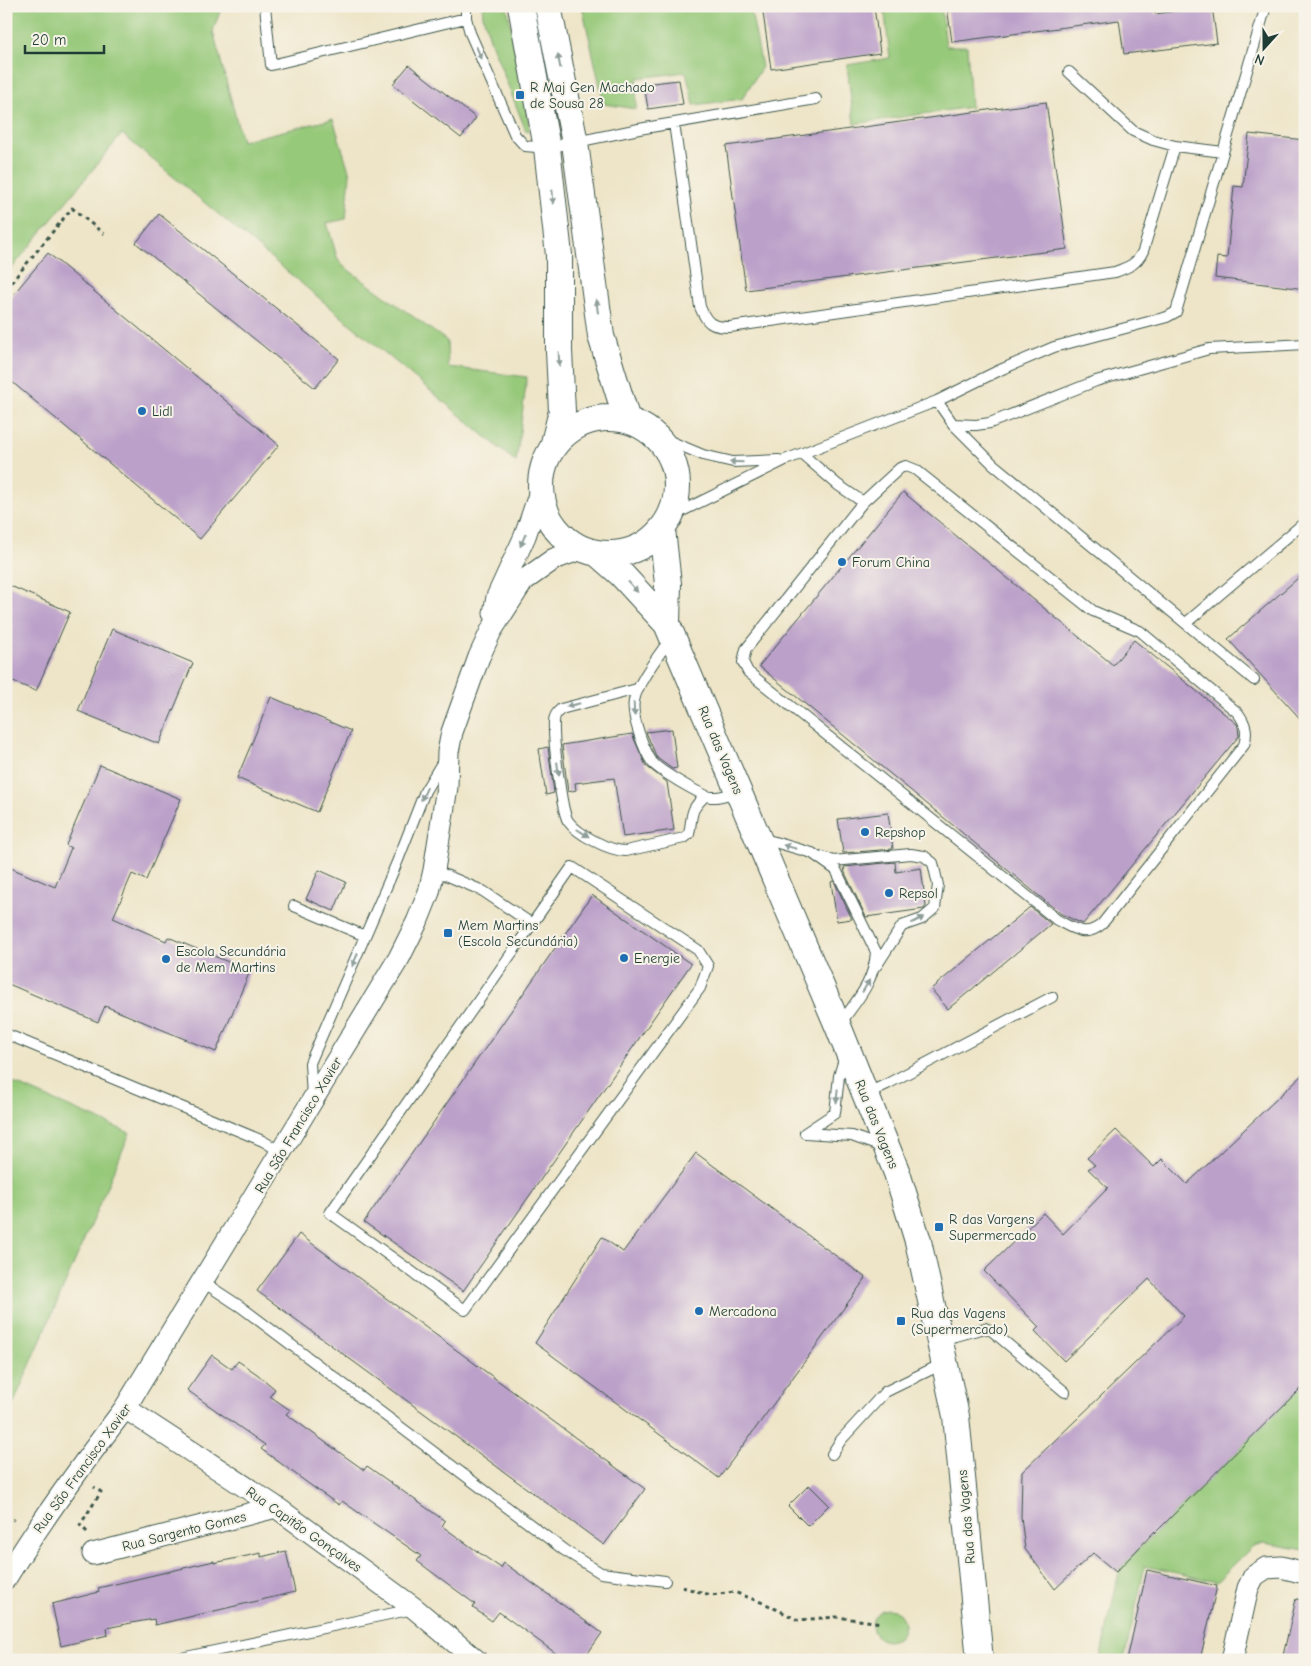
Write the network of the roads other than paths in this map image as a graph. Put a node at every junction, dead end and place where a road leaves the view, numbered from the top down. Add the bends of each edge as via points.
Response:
1 (265, 6) edge
2 (466, 6) edge
3 (521, 6) edge
4 (548, 6) edge
5 (1266, 6) edge
6 (466, 18) junction
7 (1070, 72) dead end
8 (816, 99) dead end
9 (674, 123) junction
10 (575, 143) junction
11 (1175, 146) junction
12 (547, 148) junction
13 (1223, 152) junction
14 (1305, 344) edge
15 (937, 401) junction
16 (627, 420) junction
17 (953, 424) junction
18 (653, 434) junction
19 (554, 446) junction
20 (802, 454) junction
21 (785, 460) junction
22 (540, 494) junction
23 (863, 502) junction
24 (1305, 522) edge
25 (666, 523) junction
26 (589, 551) junction
27 (1186, 623) junction
28 (491, 630) junction
29 (669, 630) junction
30 (1254, 680) dead end
31 (637, 689) junction
32 (448, 752) junction
33 (739, 792) junction
34 (705, 796) junction
35 (758, 837) junction
36 (812, 853) junction
37 (434, 870) junction
38 (294, 906) dead end
39 (532, 924) junction
40 (365, 936) junction
41 (875, 968) junction
42 (1052, 998) dead end
43 (6, 1034) edge
44 (843, 1038) junction
45 (865, 1094) junction
46 (312, 1102) junction
47 (888, 1149) junction
48 (281, 1152) junction
49 (203, 1282) junction
50 (942, 1351) junction
51 (1065, 1392) dead end
52 (125, 1408) junction
53 (832, 1454) dead end
54 (276, 1507) junction
55 (93, 1554) dead end
56 (1305, 1573) edge
57 (6, 1578) edge
58 (665, 1581) road end
59 (414, 1608) junction
60 (979, 1658) edge
61 (172, 1660) edge
62 (476, 1660) edge
63 (1232, 1660) edge

1 - 6 lane via 271,65
2 - 6 lane
3 - 12 street
10 -> 4 street
5 - 13 lane
6 -> 12 lane via 515,135 525,146
7 - 11 lane via 1133,131
8 - 9 lane
9 - 10 lane
9 - 11 lane via 700,307 705,319 717,327 1115,272 1131,266 1143,251
10 - 12 lane
16 -> 10 street via 601,336
11 - 13 lane
12 -> 19 street via 559,254 562,411
13 - 15 lane via 1176,312 1054,347
14 - 17 lane via 1209,349 1096,381 990,423
15 - 17 lane
15 - 20 lane
16 - 18 street
16 - 19 street via 605,418 583,423 566,432
17 - 27 lane via 993,464
21 -> 18 lane via 733,462 703,455
18 - 25 street via 668,451 676,472 677,495
19 - 22 street via 546,459
20 - 21 lane
20 - 23 lane
21 - 25 lane
22 - 26 street via 545,511 557,531
22 -> 28 street, Rua São Francisco Xavier via 497,597
23 - 23 lane via 746,649 743,662 748,672 1058,920 1075,930 1095,930 1244,744 1247,734 1244,722 1238,713 1140,631 1093,610 916,470 906,466 900,468
24 - 27 lane
25 - 26 street via 644,545 621,553
25 - 29 street, Rua das Vagens
26 - 28 street, Rua São Francisco Xavier via 554,560 523,580
26 -> 29 street, Rua das Vagens via 621,574
27 - 30 lane
28 - 32 street, Rua São Francisco Xavier via 463,700
29 - 31 lane
29 - 33 street, Rua das Vagens
31 -> 34 lane via 633,702 636,724 653,763
31 -> 34 lane via 556,713 555,746 567,820 599,843 616,851 626,851 684,838 689,834 691,814
32 - 37 street, Rua São Francisco Xavier via 447,787
32 -> 40 lane via 425,791
33 - 34 lane via 712,798
33 - 35 street, Rua das Vagens
36 -> 35 lane
35 - 44 street, Rua das Vagens
36 - 41 lane via 836,870 876,952
41 -> 36 lane via 902,926 922,919 935,908 938,885 933,863 924,856 911,854 834,861
37 - 39 lane via 483,891
37 - 46 street, Rua São Francisco Xavier via 420,915 399,958
38 - 40 lane
39 - 39 lane via 330,1213 465,1310 700,988 708,966 698,950 572,867
40 -> 46 lane via 310,1063
44 -> 41 lane
42 - 45 lane
43 - 48 lane via 262,1141
44 - 45 street, Rua das Vagens
44 -> 47 lane via 835,1113 805,1133 852,1136
45 - 47 street, Rua das Vagens
46 - 48 street, Rua São Francisco Xavier
47 - 50 street, Rua das Vagens via 918,1241
48 - 49 street, Rua São Francisco Xavier
49 - 52 street, Rua São Francisco Xavier
49 - 58 lane via 241,1307 564,1550 601,1573
50 - 51 lane via 986,1328
50 - 53 lane via 884,1392
50 - 60 street, Rua das Vagens via 956,1416
52 - 54 street, Rua Capitão Gonçalves
52 - 57 street, Rua São Francisco Xavier via 74,1475
54 - 55 street, Rua Sargento Gomes
54 - 59 street, Rua Capitão Gonçalves
56 - 63 street via 1281,1567 1266,1568 1254,1576 1248,1588
59 - 61 lane
59 - 62 street, Rua Capitão Gonçalves

